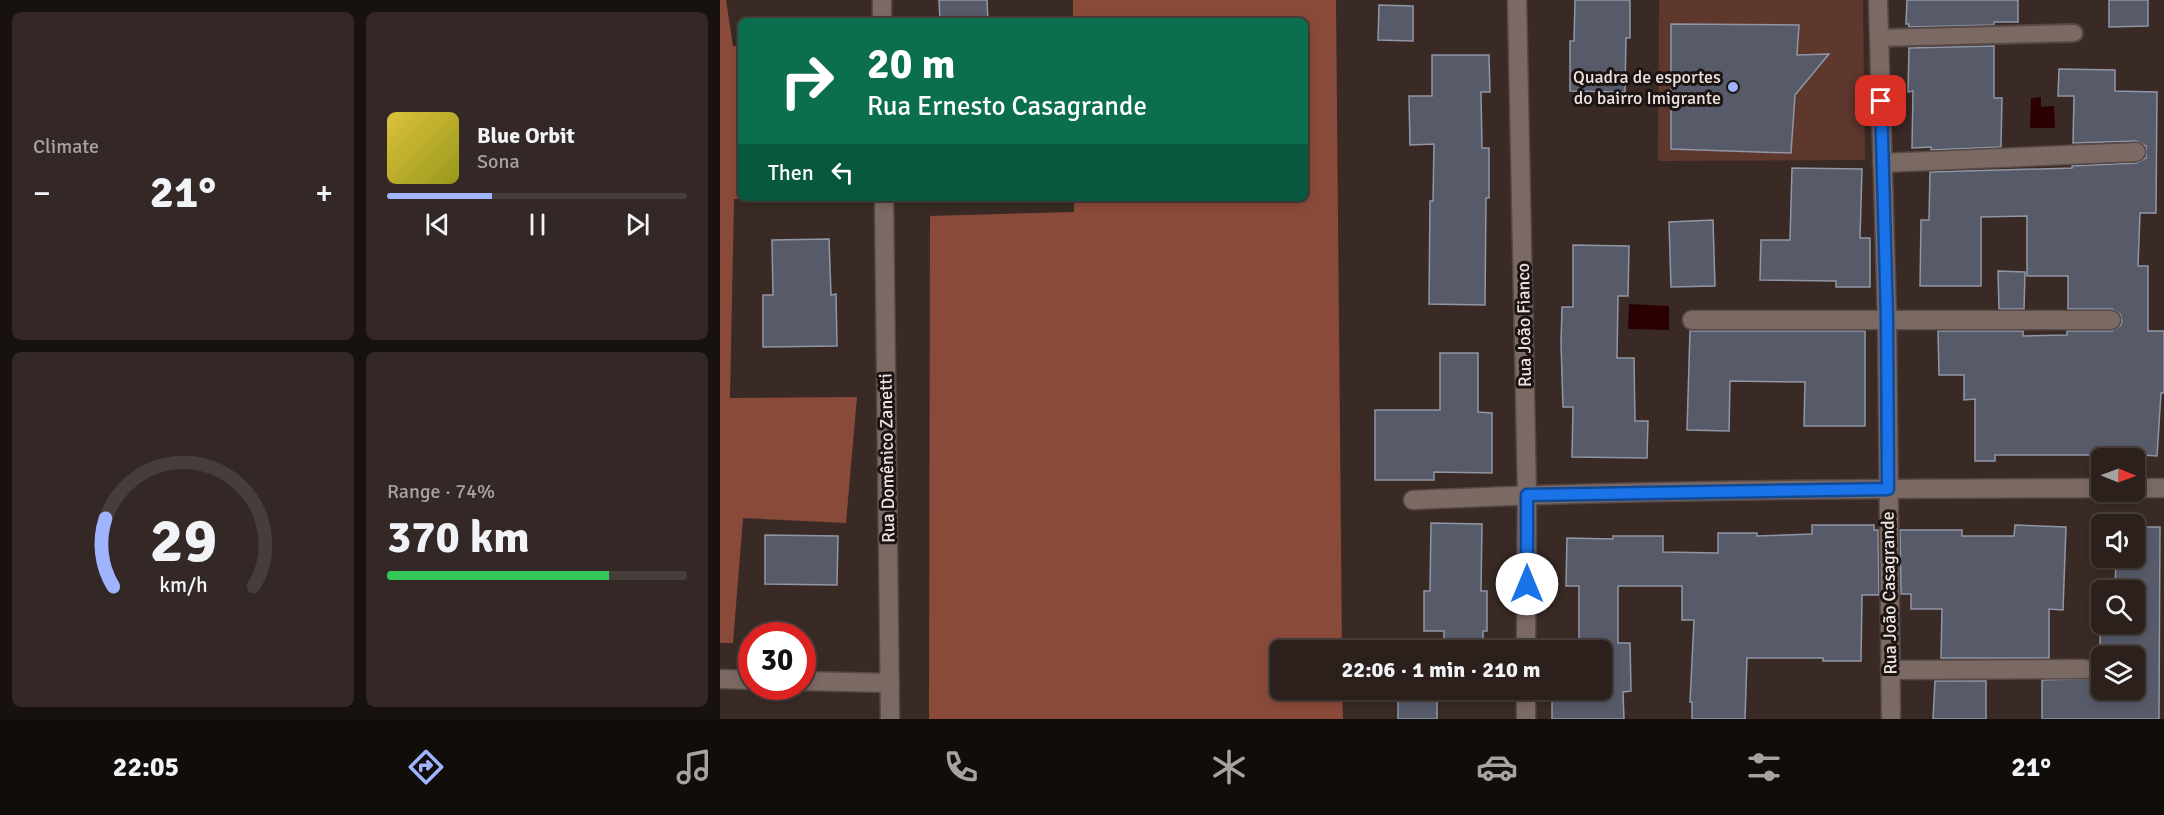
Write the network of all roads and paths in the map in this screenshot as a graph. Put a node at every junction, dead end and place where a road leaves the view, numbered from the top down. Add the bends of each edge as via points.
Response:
1 (882, 0) edge
2 (1518, 0) edge
3 (1878, 0) edge
4 (882, 18) edge
5 (2074, 33) dead end
6 (1879, 38) junction
7 (2136, 152) dead end
8 (1882, 164) junction
9 (884, 201) edge
10 (1887, 319) junction
11 (1692, 320) dead end
12 (2111, 320) dead end
13 (2145, 488) edge
14 (2164, 488) edge
15 (1888, 489) junction
16 (2091, 489) edge
17 (1527, 495) junction
18 (1413, 500) dead end
19 (1526, 640) edge
20 (2085, 669) dead end
21 (1890, 670) junction
22 (720, 679) edge
23 (738, 680) edge
24 (816, 681) edge
25 (890, 683) junction
26 (1526, 700) edge
27 (890, 719) edge
28 (1526, 719) edge
29 (1891, 719) edge

1 - 4 street
2 - 17 street, Rua João Fianco
3 - 6 street, Rua João Casagrande
5 - 6 lane
6 - 8 street, Rua João Casagrande
7 - 8 street
8 - 10 street, Rua João Casagrande
9 - 25 street, Rua Domênico Zanetti
10 - 11 street
10 - 12 street
10 - 15 street, Rua João Casagrande
13 - 14 street
15 - 16 street
15 - 17 street
15 - 21 street, Rua João Casagrande
17 - 18 street
17 - 19 street, Rua João Fianco
20 - 21 street
21 - 29 street, Rua João Casagrande
22 - 23 street
24 - 25 street
25 - 27 street, Rua Domênico Zanetti
26 - 28 street

